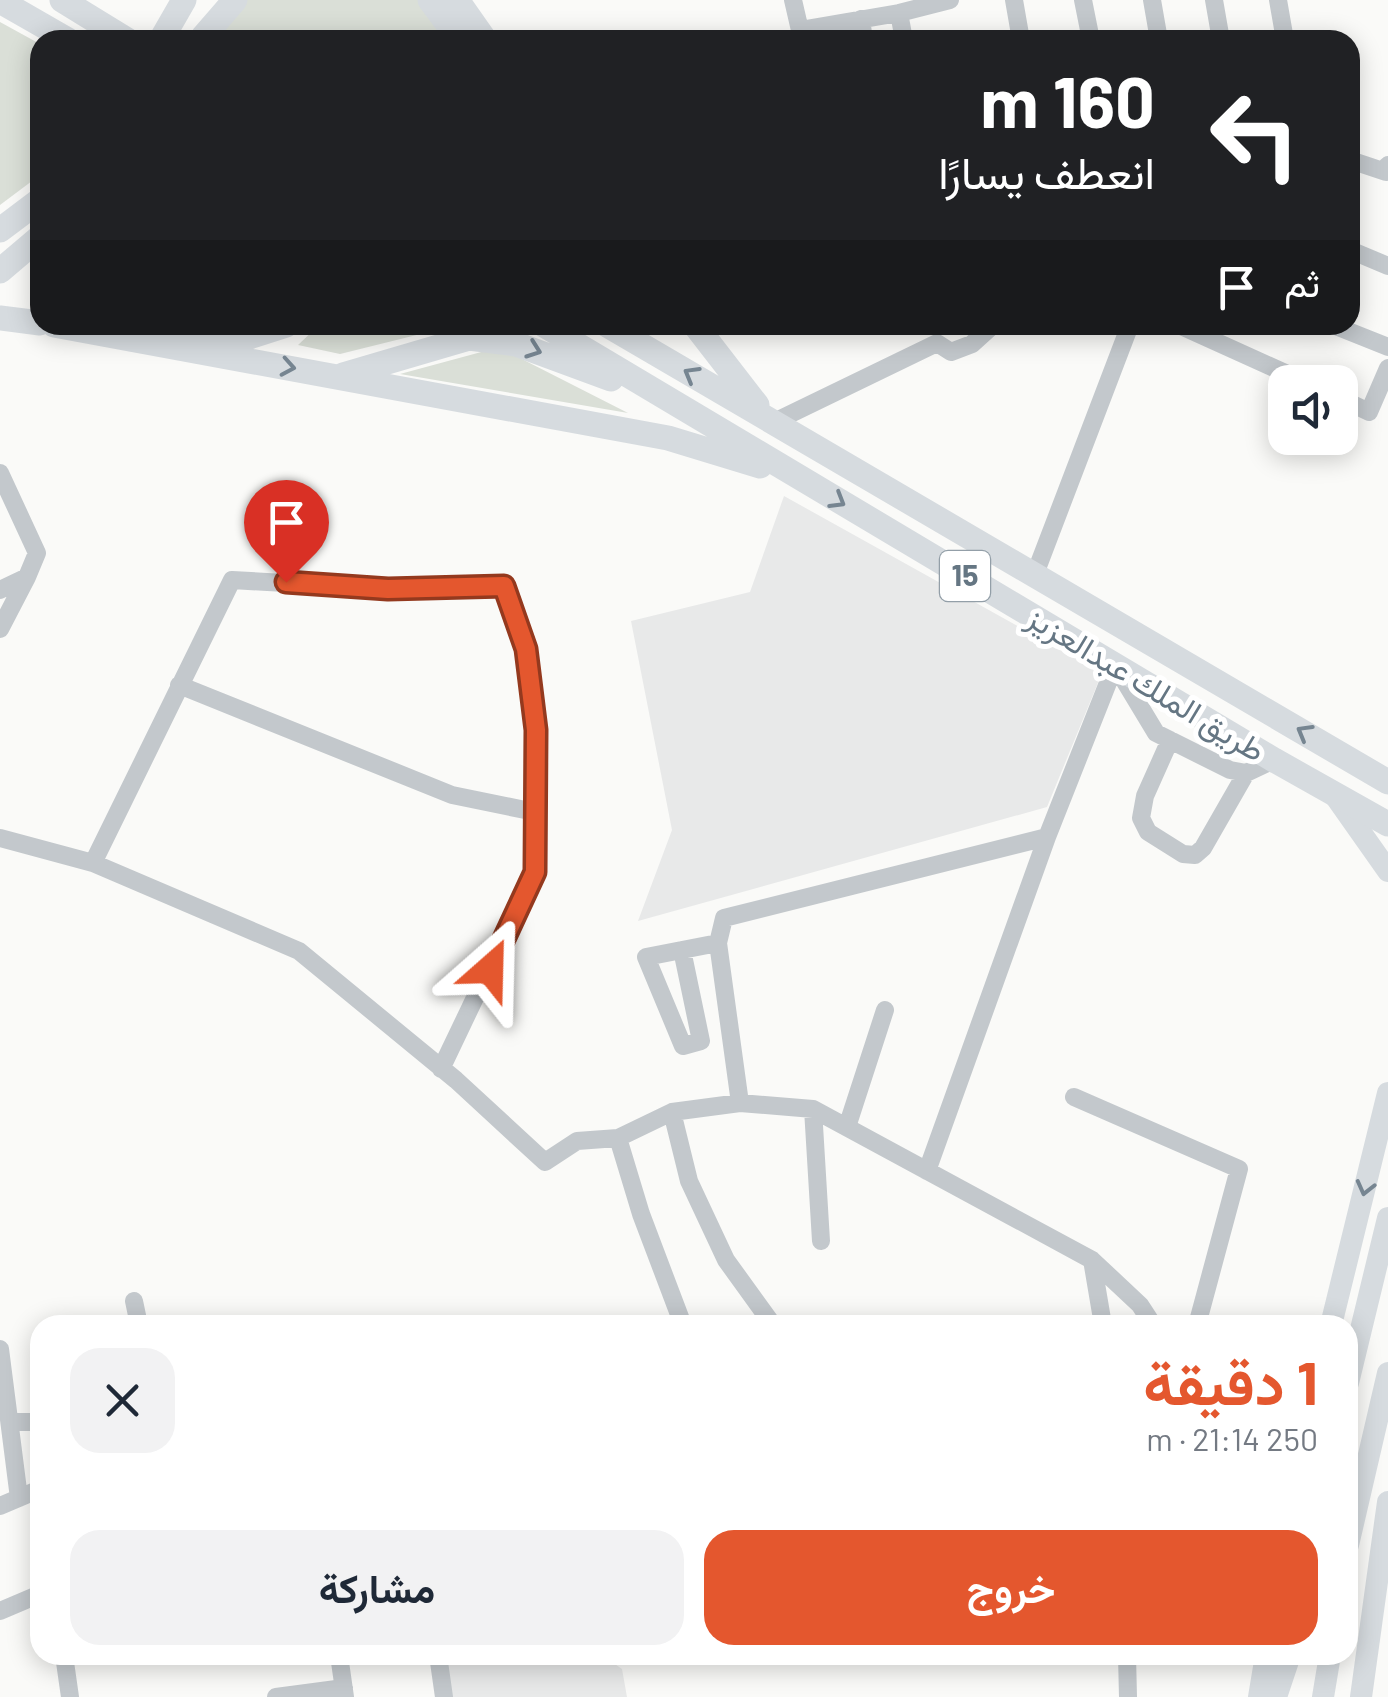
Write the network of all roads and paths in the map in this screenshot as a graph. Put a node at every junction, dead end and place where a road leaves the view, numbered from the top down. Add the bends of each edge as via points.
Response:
1 (62, 0) edge
2 (184, 0) edge
3 (217, 0) edge
4 (235, 0) edge
5 (430, 0) edge
6 (457, 0) edge
7 (793, 0) edge
8 (950, 0) edge
9 (1014, 0) edge
10 (1083, 0) edge
11 (1152, 0) edge
12 (1214, 0) edge
13 (1278, 0) edge
14 (0, 1) edge
15 (899, 13) junction
16 (861, 20) junction
17 (51, 30) edge
18 (110, 30) edge
19 (167, 30) edge
20 (205, 30) edge
21 (209, 30) edge
22 (450, 30) edge
23 (478, 30) edge
24 (800, 30) edge
25 (821, 30) edge
26 (862, 30) edge
27 (902, 30) edge
28 (1019, 30) edge
29 (1088, 30) edge
30 (1157, 30) edge
31 (1219, 30) edge
32 (1283, 30) edge
33 (1360, 163) edge
34 (1388, 165) edge
35 (30, 208) edge
36 (0, 230) edge
37 (30, 246) edge
38 (1360, 254) edge
39 (1388, 266) edge
40 (0, 271) edge
41 (0, 318) edge
42 (30, 322) edge
43 (110, 335) edge
44 (222, 335) edge
45 (255, 335) edge
46 (560, 335) edge
47 (631, 335) edge
48 (703, 335) edge
49 (981, 335) edge
50 (1126, 335) edge
51 (1201, 335) edge
52 (1358, 335) edge
53 (1388, 347) edge
54 (1268, 365) edge
55 (1388, 368) edge
56 (338, 376) junction
57 (660, 397) junction
58 (1358, 407) edge
59 (770, 420) junction
60 (0, 473) edge
61 (799, 479) junction
62 (1035, 574) junction
63 (27, 577) junction
64 (0, 590) edge
65 (0, 628) edge
66 (1115, 665) junction
67 (179, 686) junction
68 (1170, 740) junction
69 (1274, 760) junction
70 (1246, 774) junction
71 (1386, 780) edge
72 (1330, 790) junction
73 (535, 812) junction
74 (1388, 824) edge
75 (1048, 837) junction
76 (0, 838) edge
77 (93, 863) junction
78 (1388, 872) edge
79 (718, 943) junction
80 (682, 950) junction
81 (885, 1010) dead end
82 (441, 1069) junction
83 (1388, 1093) edge
84 (1074, 1097) dead end
85 (740, 1103) junction
86 (813, 1109) junction
87 (672, 1112) junction
88 (847, 1127) junction
89 (618, 1138) junction
90 (926, 1171) junction
91 (1388, 1218) edge
92 (820, 1242) dead end
93 (1092, 1260) junction
94 (134, 1301) dead end
95 (137, 1315) edge
96 (679, 1315) edge
97 (766, 1315) edge
98 (1101, 1315) edge
99 (1146, 1315) edge
100 (1200, 1315) edge
101 (1333, 1315) edge
102 (1358, 1342) edge
103 (0, 1349) edge
104 (1388, 1373) edge
105 (10, 1422) junction
106 (30, 1422) edge
107 (30, 1494) edge
108 (19, 1498) junction
109 (1358, 1501) edge
110 (0, 1506) edge
111 (1386, 1516) edge
112 (30, 1598) edge
113 (0, 1611) edge
114 (65, 1665) edge
115 (341, 1665) edge
116 (439, 1665) edge
117 (1126, 1665) edge
118 (1264, 1665) edge
119 (1289, 1665) edge
120 (1292, 1665) edge
121 (1329, 1665) edge
122 (1331, 1665) edge
123 (344, 1693) edge
124 (70, 1697) edge
125 (276, 1697) edge
126 (444, 1697) edge
127 (1128, 1697) edge
128 (1259, 1697) edge
129 (1276, 1697) edge
130 (1288, 1697) edge
131 (1324, 1697) edge
132 (1332, 1697) edge
133 (1361, 1697) edge

1 - 18 highway
2 - 19 highway
3 - 20 highway
4 - 21 highway
5 - 22 highway
6 - 23 highway
7 - 24 street
8 - 15 street
9 - 28 street
10 - 29 street
11 - 30 street
12 - 31 street
13 - 32 street
14 - 17 highway
15 - 16 street
15 - 27 street
16 - 25 street
16 - 26 street
33 - 34 street via 1386,172
35 - 36 highway
37 - 40 highway
38 - 39 street
41 - 42 highway
43 -> 56 highway
44 - 45 highway
46 - 57 highway, طريق الملك عبدالعزيز / 15
59 -> 47 highway, طريق الملك عبدالعزيز / 15
48 - 59 highway
49 - 59 street via 951,352 937,342
50 - 62 street
51 - 54 street
52 - 53 street
55 - 58 street via 1369,412
56 -> 57 highway via 470,338 516,344
56 - 61 highway via 668,438
57 - 61 highway, طريق الملك عبدالعزيز / 15
59 - 62 highway, طريق الملك عبدالعزيز / 15
60 - 63 street via 37,553
61 -> 66 highway, طريق الملك عبدالعزيز / 15
71 -> 62 highway, طريق الملك عبدالعزيز / 15
63 - 64 street
63 - 65 street
66 - 68 street via 1156,733
66 - 69 highway, طريق الملك عبدالعزيز / 15
66 - 75 street
67 - 73 street via 452,795
67 - 73 street via 232,580 388,589 504,586 526,649 536,730
67 - 77 street
68 - 70 street
68 - 70 street via 1141,818 1148,832 1183,854 1195,856 1203,848
69 - 70 street
69 - 72 highway, طريق الملك عبدالعزيز / 15
72 - 74 highway, طريق الملك عبدالعزيز / 15
72 - 78 main road
73 - 82 street via 535,872
75 - 79 street via 724,918
75 - 90 street
76 - 77 street
77 - 82 street via 298,951
79 - 80 street
79 - 85 street
80 - 80 street via 701,1040 683,1046 646,956
81 - 88 street
82 - 89 street via 545,1162 577,1141
83 -> 101 main road
84 - 100 street via 1239,1169
85 - 86 street
85 - 87 street
86 - 88 street
86 - 92 street
87 - 89 street
87 - 97 street via 690,1181 726,1260
88 - 90 street
89 - 96 street
90 - 93 street
91 - 102 main road
93 - 98 street
93 - 99 street
94 - 95 street
103 - 105 street
104 - 109 main road
105 - 106 street
105 - 108 street
107 - 108 street
108 - 110 street
111 - 133 main road
112 - 113 street
114 - 124 street
115 - 123 street
116 - 126 street
117 - 127 street
118 - 128 main road
119 - 129 main road
120 - 130 main road
121 - 131 main road
122 - 132 main road
123 - 125 street

